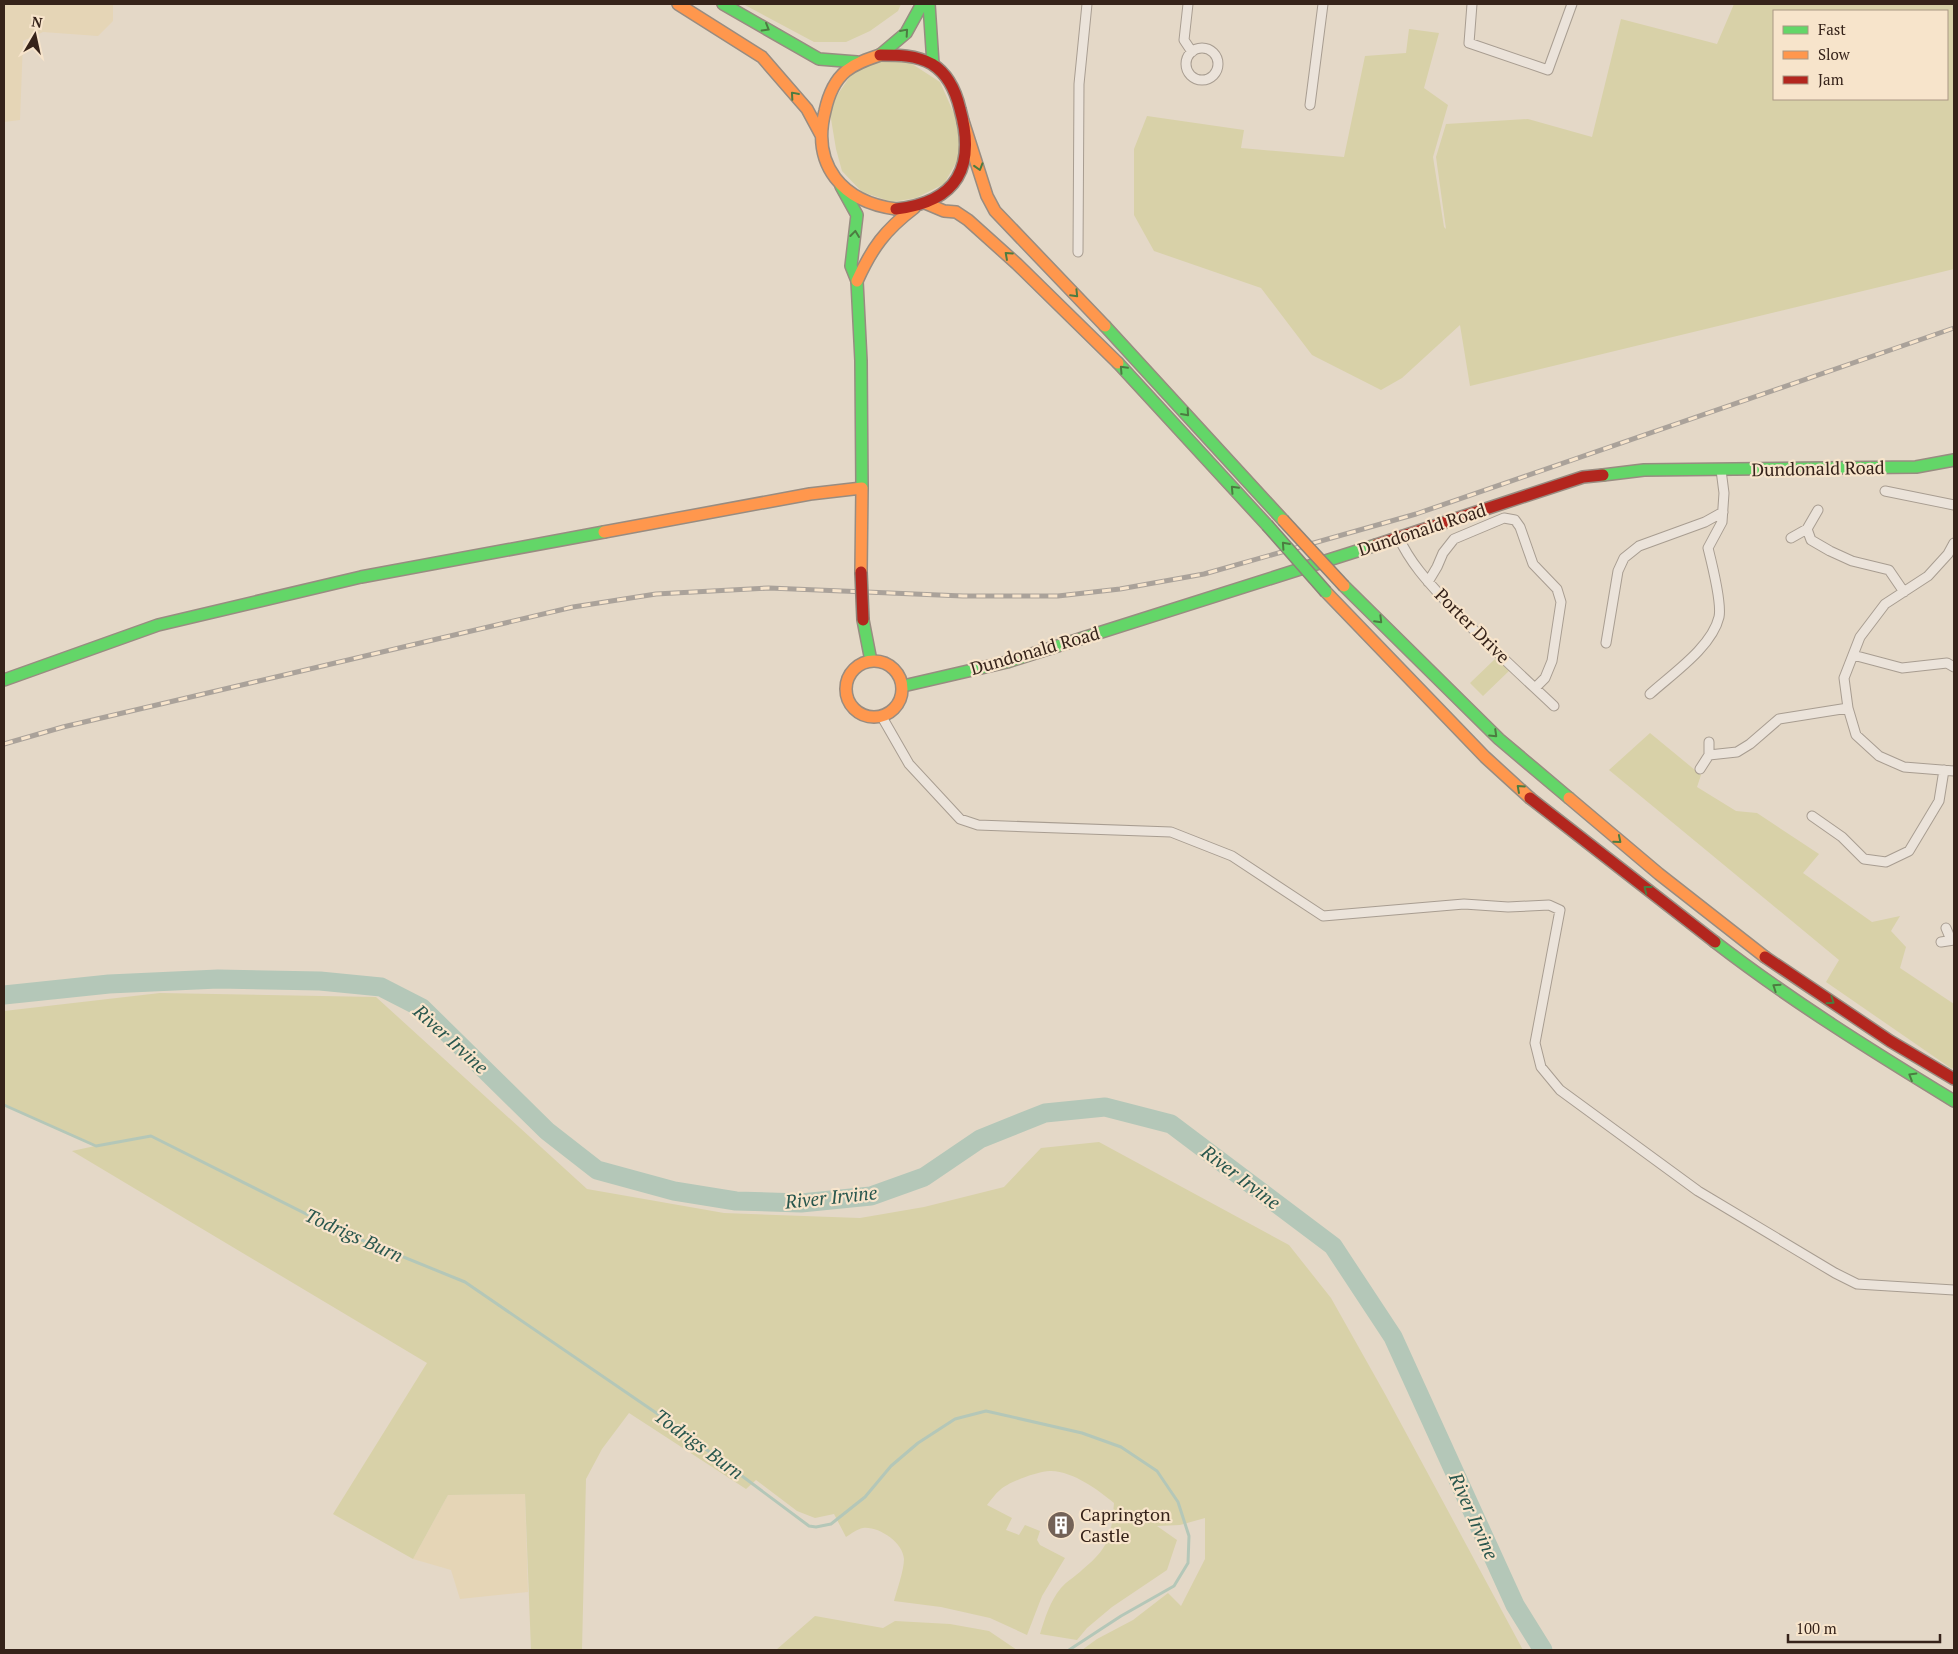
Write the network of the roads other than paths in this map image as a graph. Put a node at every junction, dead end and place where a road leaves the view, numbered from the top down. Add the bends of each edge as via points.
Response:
1 (678, 4) edge
2 (723, 4) edge
3 (922, 4) edge
4 (928, 4) edge
5 (1087, 4) edge
6 (1188, 4) edge
7 (1323, 4) edge
8 (1472, 4) edge
9 (1572, 4) edge
10 (1192, 52) dead end
11 (880, 55) junction
12 (857, 62) junction
13 (933, 64) junction
14 (1310, 105) dead end
15 (963, 121) junction
16 (820, 135) junction
17 (839, 183) junction
18 (926, 204) junction
19 (914, 208) junction
20 (1078, 252) dead end
21 (856, 281) junction
22 (1954, 460) edge
23 (1721, 470) junction
24 (862, 488) junction
25 (1885, 491) dead end
26 (1954, 505) edge
27 (1818, 510) dead end
28 (1722, 512) junction
29 (1807, 529) junction
30 (1399, 538) junction
31 (1791, 538) dead end
32 (1954, 543) edge
33 (1428, 582) junction
34 (1904, 592) junction
35 (1606, 644) dead end
36 (1853, 654) junction
37 (871, 661) junction
38 (1954, 667) edge
39 (4, 680) edge
40 (903, 686) junction
41 (1534, 688) junction
42 (1650, 694) dead end
43 (1554, 706) dead end
44 (1848, 708) junction
45 (882, 717) junction
46 (1709, 742) dead end
47 (1709, 755) junction
48 (1700, 768) dead end
49 (1944, 770) junction
50 (1954, 770) edge
51 (1812, 816) dead end
52 (1946, 928) dead end
53 (1952, 940) edge
54 (1941, 942) dead end
55 (1954, 1079) edge
56 (1954, 1101) edge
57 (1954, 1290) edge

16 -> 1 main road via 807,109 762,57
2 -> 12 main road via 819,59
11 -> 3 main road via 906,33
4 - 13 main road
5 - 20 street via 1079,84
6 - 10 street via 1184,40
7 - 14 street
8 - 9 street via 1470,43 1548,70
11 - 12 main road
11 - 13 main road via 910,56
12 - 16 main road via 840,76 829,96
13 - 15 main road via 950,82
15 - 18 main road via 966,149 962,170 949,188
15 -> 55 main road, bridge via 987,196 1007,225 1125,346 1344,586 1499,739 1659,874 1771,961 1890,1041
16 - 17 main road via 824,158
17 - 19 main road via 851,195 880,208
21 -> 17 main road via 851,266 857,215
18 - 19 main road
56 -> 18 main road, bridge via 1755,973 1534,801 1485,756 1326,592 1121,366 968,220 956,212
19 - 21 main road via 879,238
21 - 24 main road via 861,361
22 - 23 main road, Dundonald Road via 1916,467
23 - 28 street
23 - 30 main road, Dundonald Road via 1644,470 1583,477
24 - 37 main road, bridge via 863,620
24 - 39 main road via 810,494 361,577 158,626
25 - 26 street
27 - 29 street
28 - 35 street via 1705,522 1639,546 1624,558 1618,571
28 - 42 street via 1722,522 1708,548 1719,617 1704,646
29 - 31 street
29 - 34 street via 1810,540 1830,551 1852,561 1889,570
30 - 33 street, Porter Drive
30 - 40 main road, Dundonald Road via 1007,662
32 - 34 street via 1928,576
33 - 41 street, Porter Drive
33 - 41 street via 1443,553 1454,540 1504,518 1515,520 1533,564 1557,590 1561,602 1552,661 1545,678
34 - 36 street via 1885,604 1860,637
36 - 38 street via 1902,668 1947,663
36 - 44 street via 1844,678
37 - 40 main road via 891,666
37 - 45 main road via 855,668 848,678 847,699 861,715
40 - 45 main road via 898,706
41 - 43 street, Porter Drive
44 - 47 street via 1779,719 1738,752
44 - 49 street via 1856,735 1879,756 1904,768
45 - 57 street via 909,764 960,819 978,825 1172,832 1232,856 1323,916 1464,904 1549,905 1560,910 1535,1043 1542,1067 1560,1090 1698,1191 1835,1273 1857,1284
46 - 47 street
47 - 48 street
49 - 50 street
49 - 51 street via 1939,801 1909,852 1886,862 1864,859 1842,837
52 - 53 street
53 - 54 street

